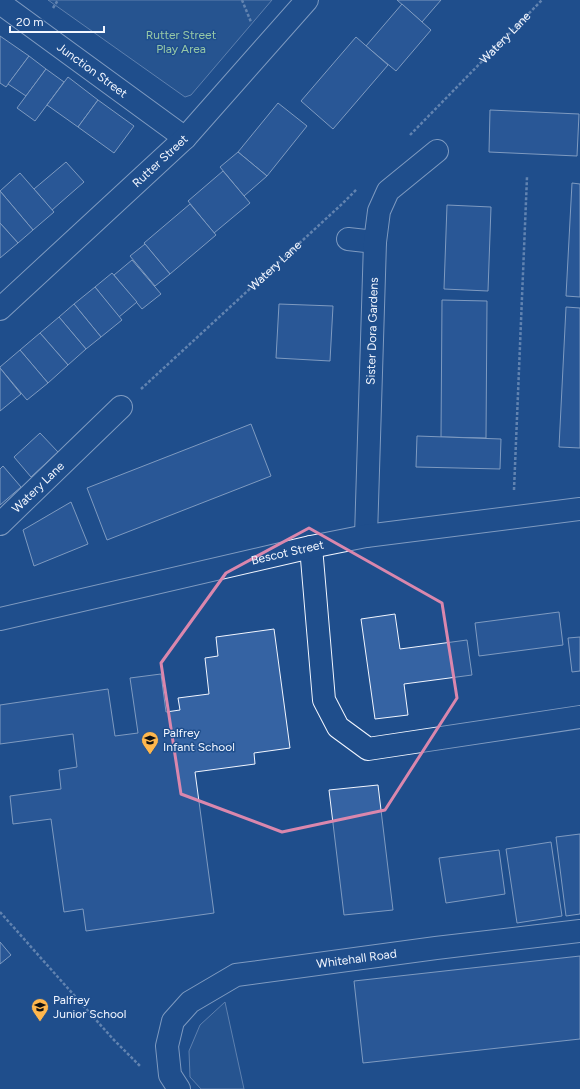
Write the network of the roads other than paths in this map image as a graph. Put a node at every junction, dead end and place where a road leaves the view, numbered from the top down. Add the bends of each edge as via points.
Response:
1 (307, 0) edge
2 (0, 3) edge
3 (185, 138) junction
4 (437, 151) dead end
5 (348, 239) dead end
6 (375, 242) junction
7 (0, 309) edge
8 (121, 407) road end
9 (580, 510) edge
10 (0, 524) edge
11 (366, 536) junction
12 (311, 547) junction
13 (0, 619) edge
14 (580, 717) edge
15 (580, 931) edge
16 (174, 1082) edge

1 - 3 street, Rutter Street
2 - 3 street, Junction Street
3 - 7 street, Rutter Street
4 - 6 street, Sister Dora Gardens via 388,191 379,211
5 - 6 street
6 - 11 street, Sister Dora Gardens
8 - 10 street, Watery Lane
9 - 11 street, Bescot Street
11 - 12 street, Bescot Street
12 - 13 street, Bescot Street
12 - 14 street via 324,700 338,727 368,749
15 - 16 street, Whitehall Road via 236,975 190,1002 174,1021 167,1046

